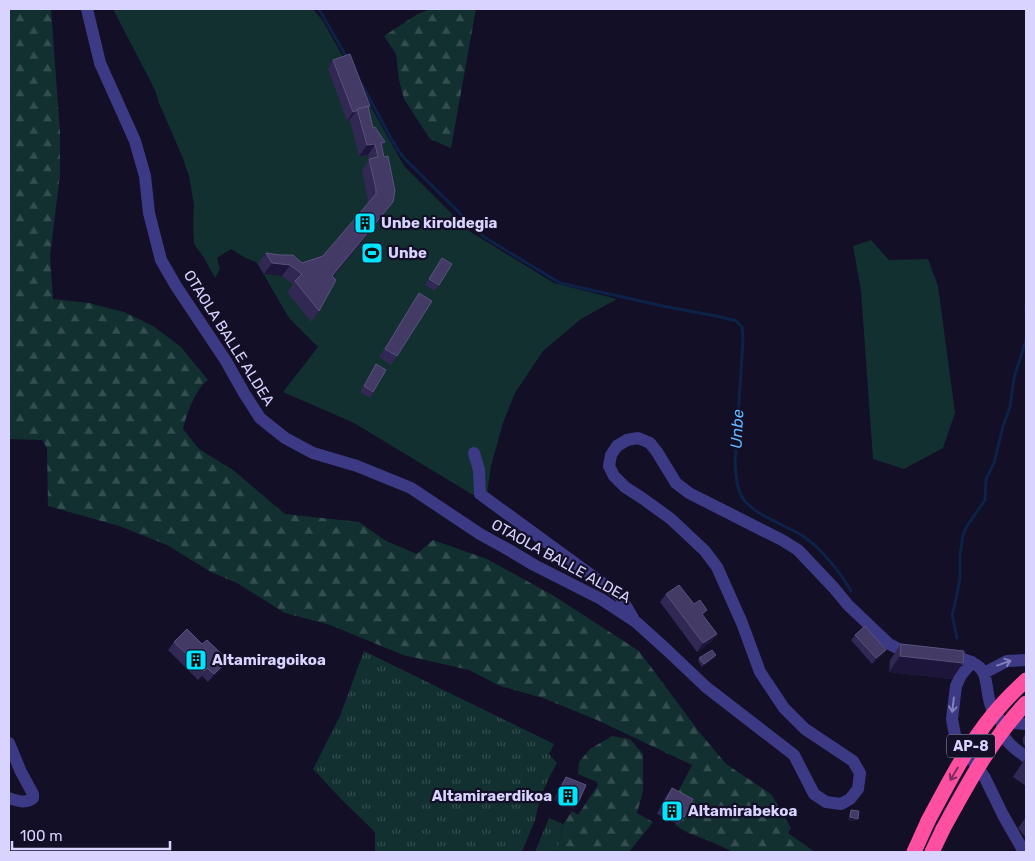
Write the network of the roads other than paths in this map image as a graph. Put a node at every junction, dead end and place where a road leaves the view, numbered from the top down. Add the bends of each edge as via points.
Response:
1 (87, 9) edge
2 (474, 453) dead end
3 (636, 622) junction
4 (1026, 660) edge
5 (972, 662) junction
6 (984, 673) junction
7 (1026, 680) edge
8 (1026, 703) edge
9 (1002, 722) junction
10 (1026, 724) edge
11 (9, 743) edge
12 (1026, 757) edge
13 (9, 798) edge
14 (914, 852) edge
15 (932, 852) edge
16 (1024, 852) edge

1 - 3 street, OTAOLA BALLE ALDEA via 100,63 138,150 149,213 162,260 260,418 284,438 313,453 357,466 411,488 480,534 601,599
2 - 3 street, OTAOLA BALLE ALDEA via 480,494 620,596
3 - 5 street, OTAOLA BALLE ALDEA via 706,687 794,755 814,794 826,802 841,804 858,789 860,772 853,761 805,729 784,708 760,672 725,583 705,551 671,519 614,476 609,466 611,455 617,446 638,438 650,443 676,483 689,493 798,550 888,644 901,650 958,657
6 -> 4 street via 1007,661
5 - 6 street
5 -> 16 street via 956,686 952,719 955,735 985,778
6 - 9 street via 992,710
7 -> 14 highway, AP-8, bridge via 1004,702 973,743
8 - 15 highway, AP-8, bridge via 965,787
9 - 10 street
9 - 12 street via 1001,732 1011,746
11 - 13 street via 33,798 18,801

